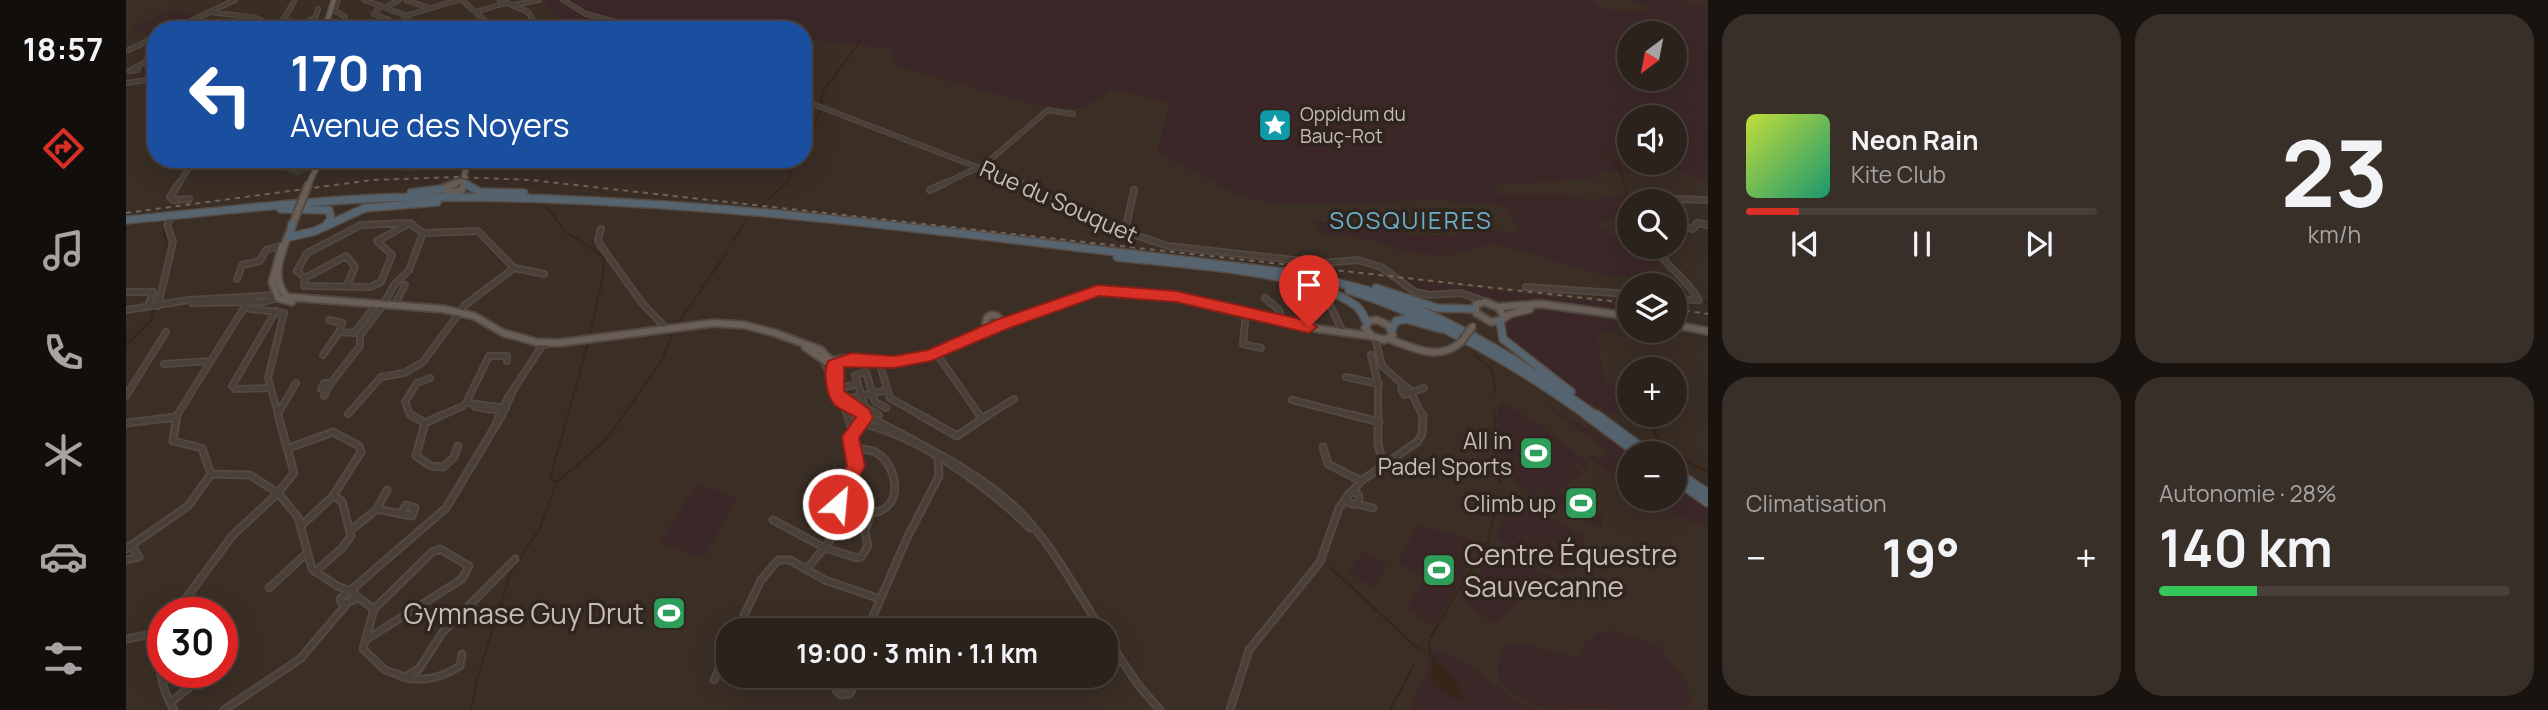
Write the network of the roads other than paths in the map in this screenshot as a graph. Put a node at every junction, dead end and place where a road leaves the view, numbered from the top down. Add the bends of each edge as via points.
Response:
1 (235, 0) edge
2 (295, 0) edge
3 (336, 0) edge
4 (364, 0) edge
5 (399, 0) edge
6 (406, 0) edge
7 (460, 0) edge
8 (500, 0) edge
9 (539, 0) edge
10 (563, 0) edge
11 (507, 3) junction
12 (513, 5) junction
13 (384, 6) junction
14 (218, 8) junction
15 (331, 8) junction
16 (429, 8) junction
17 (318, 9) dead end
18 (210, 12) junction
19 (476, 12) junction
20 (218, 13) junction
21 (345, 16) dead end
22 (405, 16) junction
23 (283, 18) junction
24 (191, 21) edge
25 (262, 21) edge
26 (282, 21) edge
27 (292, 21) edge
28 (308, 21) edge
29 (327, 21) edge
30 (390, 21) edge
31 (410, 21) edge
32 (487, 21) edge
33 (534, 21) edge
34 (613, 21) edge
35 (147, 44) edge
36 (126, 51) edge
37 (147, 58) edge
38 (145, 62) joint
39 (134, 69) dead end
40 (147, 80) edge
41 (126, 83) edge
42 (812, 106) edge
43 (1073, 114) dead end
44 (981, 167) junction
45 (189, 168) edge
46 (315, 168) edge
47 (464, 168) edge
48 (464, 180) junction
49 (441, 189) joint
50 (930, 190) dead end
51 (1134, 190) dead end
52 (189, 199) dead end
53 (1687, 199) edge
54 (1708, 200) edge
55 (456, 201) junction
56 (657, 204) junction
57 (267, 206) junction
58 (203, 214) junction
59 (172, 218) junction
60 (126, 222) edge
61 (410, 223) junction
62 (293, 225) junction
63 (1708, 225) edge
64 (1687, 227) edge
65 (601, 229) dead end
66 (1125, 232) junction
67 (423, 233) junction
68 (287, 242) junction
69 (1116, 257) junction
70 (1662, 259) edge
71 (1206, 262) junction
72 (514, 268) junction
73 (1675, 273) edge
74 (544, 274) dead end
75 (305, 278) junction
76 (236, 279) dead end
77 (382, 279) junction
78 (398, 279) junction
79 (1687, 284) edge
80 (405, 285) dead end
81 (346, 287) junction
82 (1525, 287) dead end
83 (1306, 290) dead end
84 (126, 292) edge
85 (1461, 293) junction
86 (1617, 294) edge
87 (278, 296) junction
88 (1265, 298) dead end
89 (249, 300) junction
90 (1687, 300) edge
91 (1485, 302) junction
92 (383, 305) junction
93 (154, 306) junction
94 (394, 306) junction
95 (1498, 307) junction
96 (1563, 307) junction
97 (244, 308) junction
98 (373, 309) dead end
99 (1476, 309) junction
100 (126, 310) edge
101 (276, 311) junction
102 (463, 311) junction
103 (1246, 312) junction
104 (1617, 314) edge
105 (329, 320) dead end
106 (1485, 320) junction
107 (1501, 320) junction
108 (1282, 321) junction
109 (1004, 322) junction
110 (1366, 325) junction
111 (1473, 326) junction
112 (671, 327) junction
113 (1687, 327) edge
114 (989, 329) junction
115 (1708, 331) edge
116 (166, 332) dead end
117 (339, 332) junction
118 (1343, 332) junction
119 (775, 333) junction
120 (1352, 333) junction
121 (357, 334) junction
122 (1390, 336) junction
123 (1374, 337) junction
124 (588, 340) junction
125 (544, 344) junction
126 (1261, 348) dead end
127 (1380, 350) junction
128 (936, 353) junction
129 (323, 355) dead end
130 (1371, 355) dead end
131 (211, 361) junction
132 (507, 361) dead end
133 (878, 362) junction
134 (164, 364) dead end
135 (830, 365) junction
136 (1346, 377) dead end
137 (430, 378) dead end
138 (296, 383) dead end
139 (858, 384) junction
140 (1379, 384) junction
141 (845, 387) dead end
142 (270, 388) junction
143 (887, 390) junction
144 (873, 393) junction
145 (126, 396) edge
146 (324, 396) dead end
147 (862, 396) junction
148 (852, 398) dead end
149 (1563, 398) junction
150 (1014, 399) dead end
151 (841, 400) junction
152 (1292, 400) dead end
153 (466, 405) junction
154 (886, 408) dead end
155 (504, 410) junction
156 (856, 411) junction
157 (278, 413) junction
158 (348, 414) dead end
159 (850, 414) junction
160 (865, 415) junction
161 (879, 415) dead end
162 (176, 417) junction
163 (982, 419) junction
164 (1379, 422) junction
165 (126, 423) edge
166 (425, 423) junction
167 (851, 423) junction
168 (860, 424) junction
169 (850, 437) junction
170 (1622, 441) edge
171 (1631, 441) edge
172 (1633, 441) edge
173 (458, 446) dead end
174 (1323, 447) dead end
175 (289, 448) junction
176 (854, 449) junction
177 (937, 459) junction
178 (947, 465) junction
179 (941, 468) junction
180 (1384, 468) junction
181 (960, 470) junction
182 (211, 474) junction
183 (939, 476) junction
184 (1687, 480) edge
185 (1360, 482) junction
186 (1687, 487) edge
187 (387, 490) dead end
188 (278, 493) junction
189 (1708, 494) edge
190 (1349, 495) junction
191 (333, 496) junction
192 (1357, 500) junction
193 (1708, 502) edge
194 (1339, 508) junction
195 (377, 509) junction
196 (836, 509) junction
197 (866, 512) junction
198 (401, 514) dead end
199 (773, 520) dead end
200 (302, 525) junction
201 (350, 531) junction
202 (129, 547) edge
203 (825, 548) junction
204 (307, 553) junction
205 (515, 559) dead end
206 (126, 560) edge
207 (806, 570) junction
208 (315, 572) junction
209 (269, 588) dead end
210 (350, 593) junction
211 (187, 597) edge
212 (880, 599) junction
213 (346, 603) junction
214 (364, 603) junction
215 (374, 609) junction
216 (740, 618) edge
217 (872, 618) edge
218 (1094, 618) edge
219 (147, 635) edge
220 (126, 639) edge
221 (366, 639) junction
222 (462, 654) dead end
223 (1118, 655) edge
224 (716, 674) edge
225 (398, 676) junction
226 (713, 680) dead end
227 (162, 688) edge
228 (188, 688) edge
229 (835, 688) edge
230 (853, 688) edge
231 (170, 703) junction
232 (174, 710) edge
233 (226, 710) edge
234 (1160, 710) edge
235 (1230, 710) edge

1 - 14 street
2 - 23 street
3 - 15 main road
4 - 13 street
5 - 13 street
6 - 16 street
7 - 16 street
7 - 19 street
8 - 11 street
9 - 12 street
10 - 34 street
11 - 12 street
11 - 19 street
12 - 33 street via 528,12
13 - 22 street
13 - 30 street via 374,14
14 - 18 street
14 - 20 street
15 - 21 street
15 - 29 main road
16 - 22 street
17 - 28 street
18 - 20 street
18 - 24 street
19 - 32 street
20 - 25 street
22 - 31 street
23 - 26 street
23 - 27 street
35 - 36 street
37 - 38 street
38 - 39 street
40 - 41 street
42 - 44 street, Rue du Souquet
43 - 44 street via 1048,110
44 - 50 street
44 - 66 street, Rue du Souquet
45 - 52 street via 170,197
46 - 62 main road, bridge
47 - 48 main road
48 - 49 main road
48 - 56 highway via 480,191
49 - 57 highway
51 - 66 street
53 - 54 street
55 - 58 highway
55 - 68 highway via 374,206
55 - 69 highway via 558,201 703,210
56 - 57 highway via 420,197
56 - 71 highway
57 - 60 highway
58 - 59 highway
58 - 62 highway via 312,208 332,214 315,230
59 - 60 highway
59 - 93 street via 167,226 173,242
61 - 67 street
61 - 75 street via 361,225 307,253 297,271
61 - 77 street via 377,241 392,255
62 - 68 highway
62 - 68 main road
63 - 64 street
65 - 112 street via 601,247 642,303
66 - 85 street, Rue du Souquet via 1168,246 1322,263 1358,260 1381,267 1415,292
67 - 72 street via 478,231
67 - 78 street via 409,270
68 - 76 street via 266,250 257,262 242,265
68 - 87 main road
68 - 87 main road via 273,274
69 - 110 highway via 1308,285 1362,309
69 - 149 highway via 1304,279 1364,295 1421,315 1480,344
70 - 73 street
71 - 99 highway via 1297,271 1449,310
71 - 171 highway via 1301,274 1365,289 1426,311 1506,353
72 - 74 street
72 - 102 street
75 - 81 street via 307,288
75 - 81 street via 346,256 355,267
77 - 78 street
77 - 81 street via 370,287
78 - 92 street
79 - 90 street via 1699,300
80 - 94 street
82 - 86 street
83 - 118 street via 1327,299
84 - 93 street via 153,292
85 - 91 street, Rue du Souquet
85 - 99 street
87 - 89 street
87 - 89 street
87 - 92 main road via 290,302
88 - 108 street via 1279,310
89 - 93 street
89 - 97 street
91 - 95 main road
91 - 99 main road
92 - 94 main road
92 - 121 street
93 - 100 street
94 - 102 main road
95 - 96 main road
95 - 107 main road via 1503,313
96 - 104 main road
96 - 107 main road via 1527,310
97 - 101 street
97 - 131 street
98 - 121 street
99 - 106 main road
99 - 111 main road
101 - 142 street via 284,313 284,319 268,377
101 - 142 street via 232,386
102 - 125 main road via 523,342
102 - 158 street via 423,362 404,373 381,377
103 - 108 main road
103 - 109 main road via 1176,296 1098,291
103 - 126 street via 1243,344
105 - 117 street via 342,323
106 - 107 main road
106 - 111 main road
107 - 172 highway via 1500,334 1506,342
108 - 118 main road
109 - 114 main road
109 - 114 main road via 990,316 984,320
110 - 120 main road
110 - 122 main road via 1382,321
110 - 123 main road
111 - 122 main road, bridge via 1454,349 1438,355
112 - 119 main road via 714,323
112 - 124 main road
113 - 115 main road
114 - 128 main road
116 - 145 street
117 - 121 street
117 - 129 street
118 - 120 main road
119 - 135 main road
119 - 135 main road via 821,351
120 - 123 main road
121 - 146 street via 360,346
122 - 123 main road
122 - 127 street
122 - 149 highway via 1402,318 1456,334
123 - 127 street
124 - 125 main road
124 - 125 main road
125 - 155 street
127 - 180 street via 1381,364 1419,406 1424,423 1422,434 1408,450
128 - 133 main road
128 - 163 street
130 - 140 street
131 - 134 street
131 - 162 street
132 - 153 street via 507,356 489,356
133 - 135 main road via 851,359
133 - 143 street
135 - 151 street
136 - 140 street
137 - 166 street via 412,387 405,402 410,415
138 - 157 street
139 - 141 street
139 - 144 street via 855,375 866,372
139 - 147 street
140 - 164 street
142 - 157 street
143 - 144 street
143 - 163 street via 890,398 957,436
144 - 147 street
144 - 154 street via 875,402
147 - 148 street
147 - 161 street via 864,407
149 - 170 highway
150 - 163 street
151 - 156 street
151 - 159 street
152 - 164 street
153 - 155 street
153 - 166 street
155 - 210 street via 446,508
156 - 159 street
156 - 160 street
157 - 175 street
159 - 167 street
160 - 168 street
160 - 181 street
162 - 165 street
162 - 182 street via 173,441 202,448
164 - 180 street
166 - 173 street via 416,456 431,466 443,467
167 - 168 street
167 - 169 street
168 - 169 street
168 - 177 street via 881,426
169 - 176 street
174 - 185 street via 1328,464
175 - 188 street via 294,473
175 - 191 street via 333,432 359,446 360,456
176 - 196 street via 856,466
176 - 197 street via 874,449 883,455 895,487 886,508
177 - 178 street
177 - 179 street
178 - 179 street
178 - 181 street
179 - 183 street
180 - 185 street
181 - 183 street via 949,469
181 - 218 street via 1015,507 1045,541
182 - 188 street via 250,475
182 - 202 street via 188,506
183 - 212 street
184 - 189 highway
185 - 190 street
185 - 192 street
186 - 193 highway
187 - 195 street
188 - 200 street
188 - 211 street via 232,536
190 - 192 street
190 - 192 street
190 - 194 street
191 - 200 street
191 - 201 street via 342,501
192 - 194 street
194 - 235 street via 1320,562 1249,650
195 - 198 street
195 - 201 street
196 - 197 street
196 - 203 street
197 - 203 street via 868,546 862,556 852,558
199 - 203 street
200 - 204 street
201 - 208 street via 349,540
202 - 206 street via 139,557
203 - 207 street
204 - 208 street
204 - 209 street
205 - 225 street via 432,645 419,670
207 - 212 street
207 - 216 street via 787,559 773,562
208 - 210 street
210 - 213 street
210 - 213 street
210 - 214 street
212 - 217 street
213 - 214 street
213 - 233 street via 300,659
214 - 215 street
215 - 221 street
215 - 221 street via 440,548 469,566 462,579
219 - 220 street
221 - 225 street via 363,649
222 - 225 street via 460,666 444,677 421,682
223 - 234 street
224 - 226 street
227 - 231 street
228 - 231 street
229 - 230 street via 833,692 841,695 850,694
231 - 232 street

